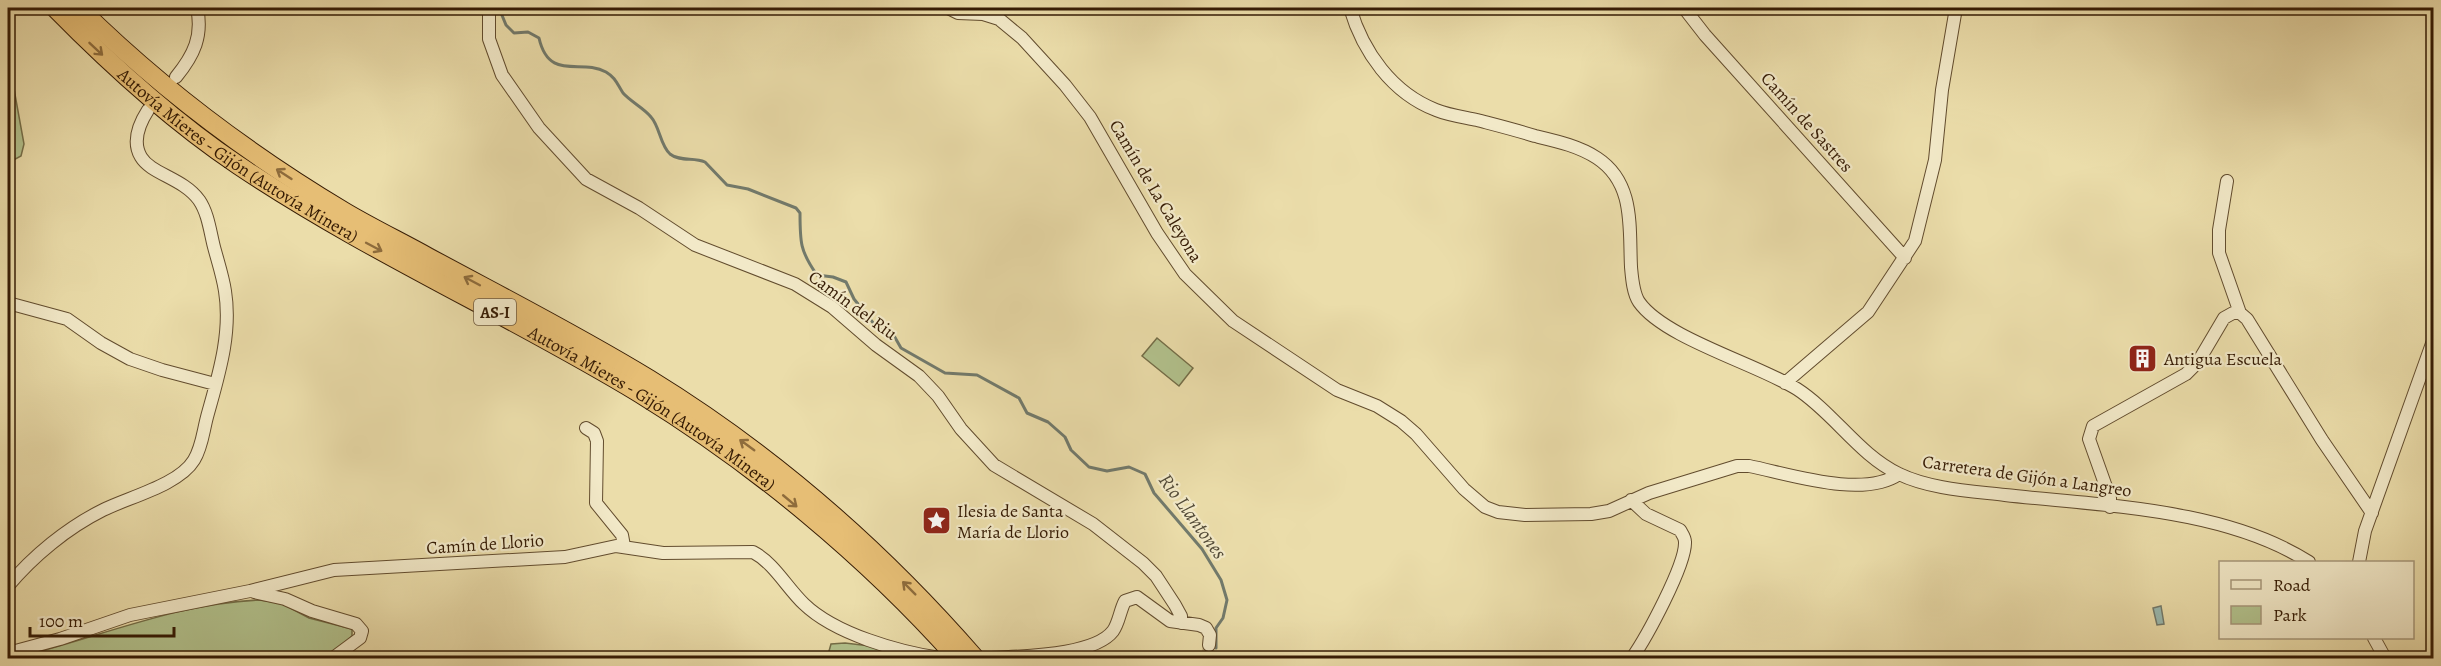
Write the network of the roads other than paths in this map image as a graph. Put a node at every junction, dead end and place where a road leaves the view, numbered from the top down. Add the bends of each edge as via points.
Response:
1 (55, 8) edge
2 (79, 8) edge
3 (196, 8) edge
4 (489, 8) edge
5 (948, 8) edge
6 (1350, 8) edge
7 (1684, 8) edge
8 (1956, 8) edge
9 (984, 11) edge
10 (176, 77) dead end
11 (148, 110) dead end
12 (2227, 181) dead end
13 (1905, 258) junction
14 (8, 303) edge
15 (2240, 313) junction
16 (2433, 338) edge
17 (1785, 383) junction
18 (215, 384) junction
19 (586, 428) dead end
20 (1899, 474) junction
21 (1631, 500) junction
22 (2110, 507) junction
23 (2372, 513) junction
24 (624, 546) junction
25 (2306, 561) edge
26 (2360, 561) edge
27 (8, 586) edge
28 (250, 591) junction
29 (1181, 623) junction
30 (2375, 639) edge
31 (1209, 645) tunnel mouth
32 (8, 652) edge
33 (333, 658) edge
34 (940, 658) edge
35 (957, 658) edge
36 (975, 658) edge
37 (992, 658) edge
38 (1632, 658) edge
39 (2385, 658) edge

1 -> 35 highway, Autovía Mieres - Gijón (Autovía Minera) / AS-I via 158,104 236,164 337,227 563,348 713,441 853,554
36 -> 2 highway, Autovía Mieres - Gijón (Autovía Minera) / AS-I via 863,541 723,428 570,333 346,213 247,150 169,90
3 - 10 street via 198,41 190,60
4 - 29 street, Camín del Riu via 489,39 502,75 539,128 580,174 695,245 795,284 832,307 919,376 994,465 1093,524 1143,563 1175,605
5 - 9 street, Camín de La Caleyona via 958,13
6 - 17 street, Carretera de Gijón a Langreo via 1371,54 1386,76 1408,96 1437,111 1569,144 1610,167 1623,187 1629,208 1632,279 1638,301 1655,318 1677,331
7 - 13 street, Camín de Sastres
8 - 13 street via 1935,160 1915,241
9 - 21 street, Camín de La Caleyona via 1009,26 1065,84 1090,117 1185,274 1233,321 1336,390 1377,406 1401,421 1485,507 1525,515 1591,514 1609,511
11 - 18 street via 138,130 140,156 148,166 177,180 205,209 226,292 227,325
12 - 15 street via 2219,253
13 - 17 street via 1868,312
14 - 18 street via 67,320 130,359
15 - 22 street via 2224,318 2198,362 2186,374 2093,426 2089,439
15 - 23 street
16 - 23 street
17 - 20 street, Carretera de Gijón a Langreo via 1815,403
18 - 27 street via 203,440 183,473 83,522 33,558
19 - 24 street via 597,441 596,503 622,535
20 - 21 street, Camín de La Caleyona via 1876,481 1834,485 1737,466
20 - 22 street, Carretera de Gijón a Langreo via 1929,484
21 - 38 street via 1646,514 1680,530 1685,543 1678,569
22 - 25 street, Carretera de Gijón a Langreo via 2170,514 2228,528 2260,537
23 - 26 street
24 - 28 street, Camín de Llorio via 565,557 334,570
24 - 34 street, Camín de Llorio via 672,554 753,552 814,613 881,644
28 - 32 street, Camín de Llorio via 130,615
28 - 33 street via 356,624 362,630 360,638
29 - 31 street via 1206,628
29 - 37 street via 1165,618 1137,597 1131,598 1125,601 1113,632 1099,642 1048,654
30 - 39 street

